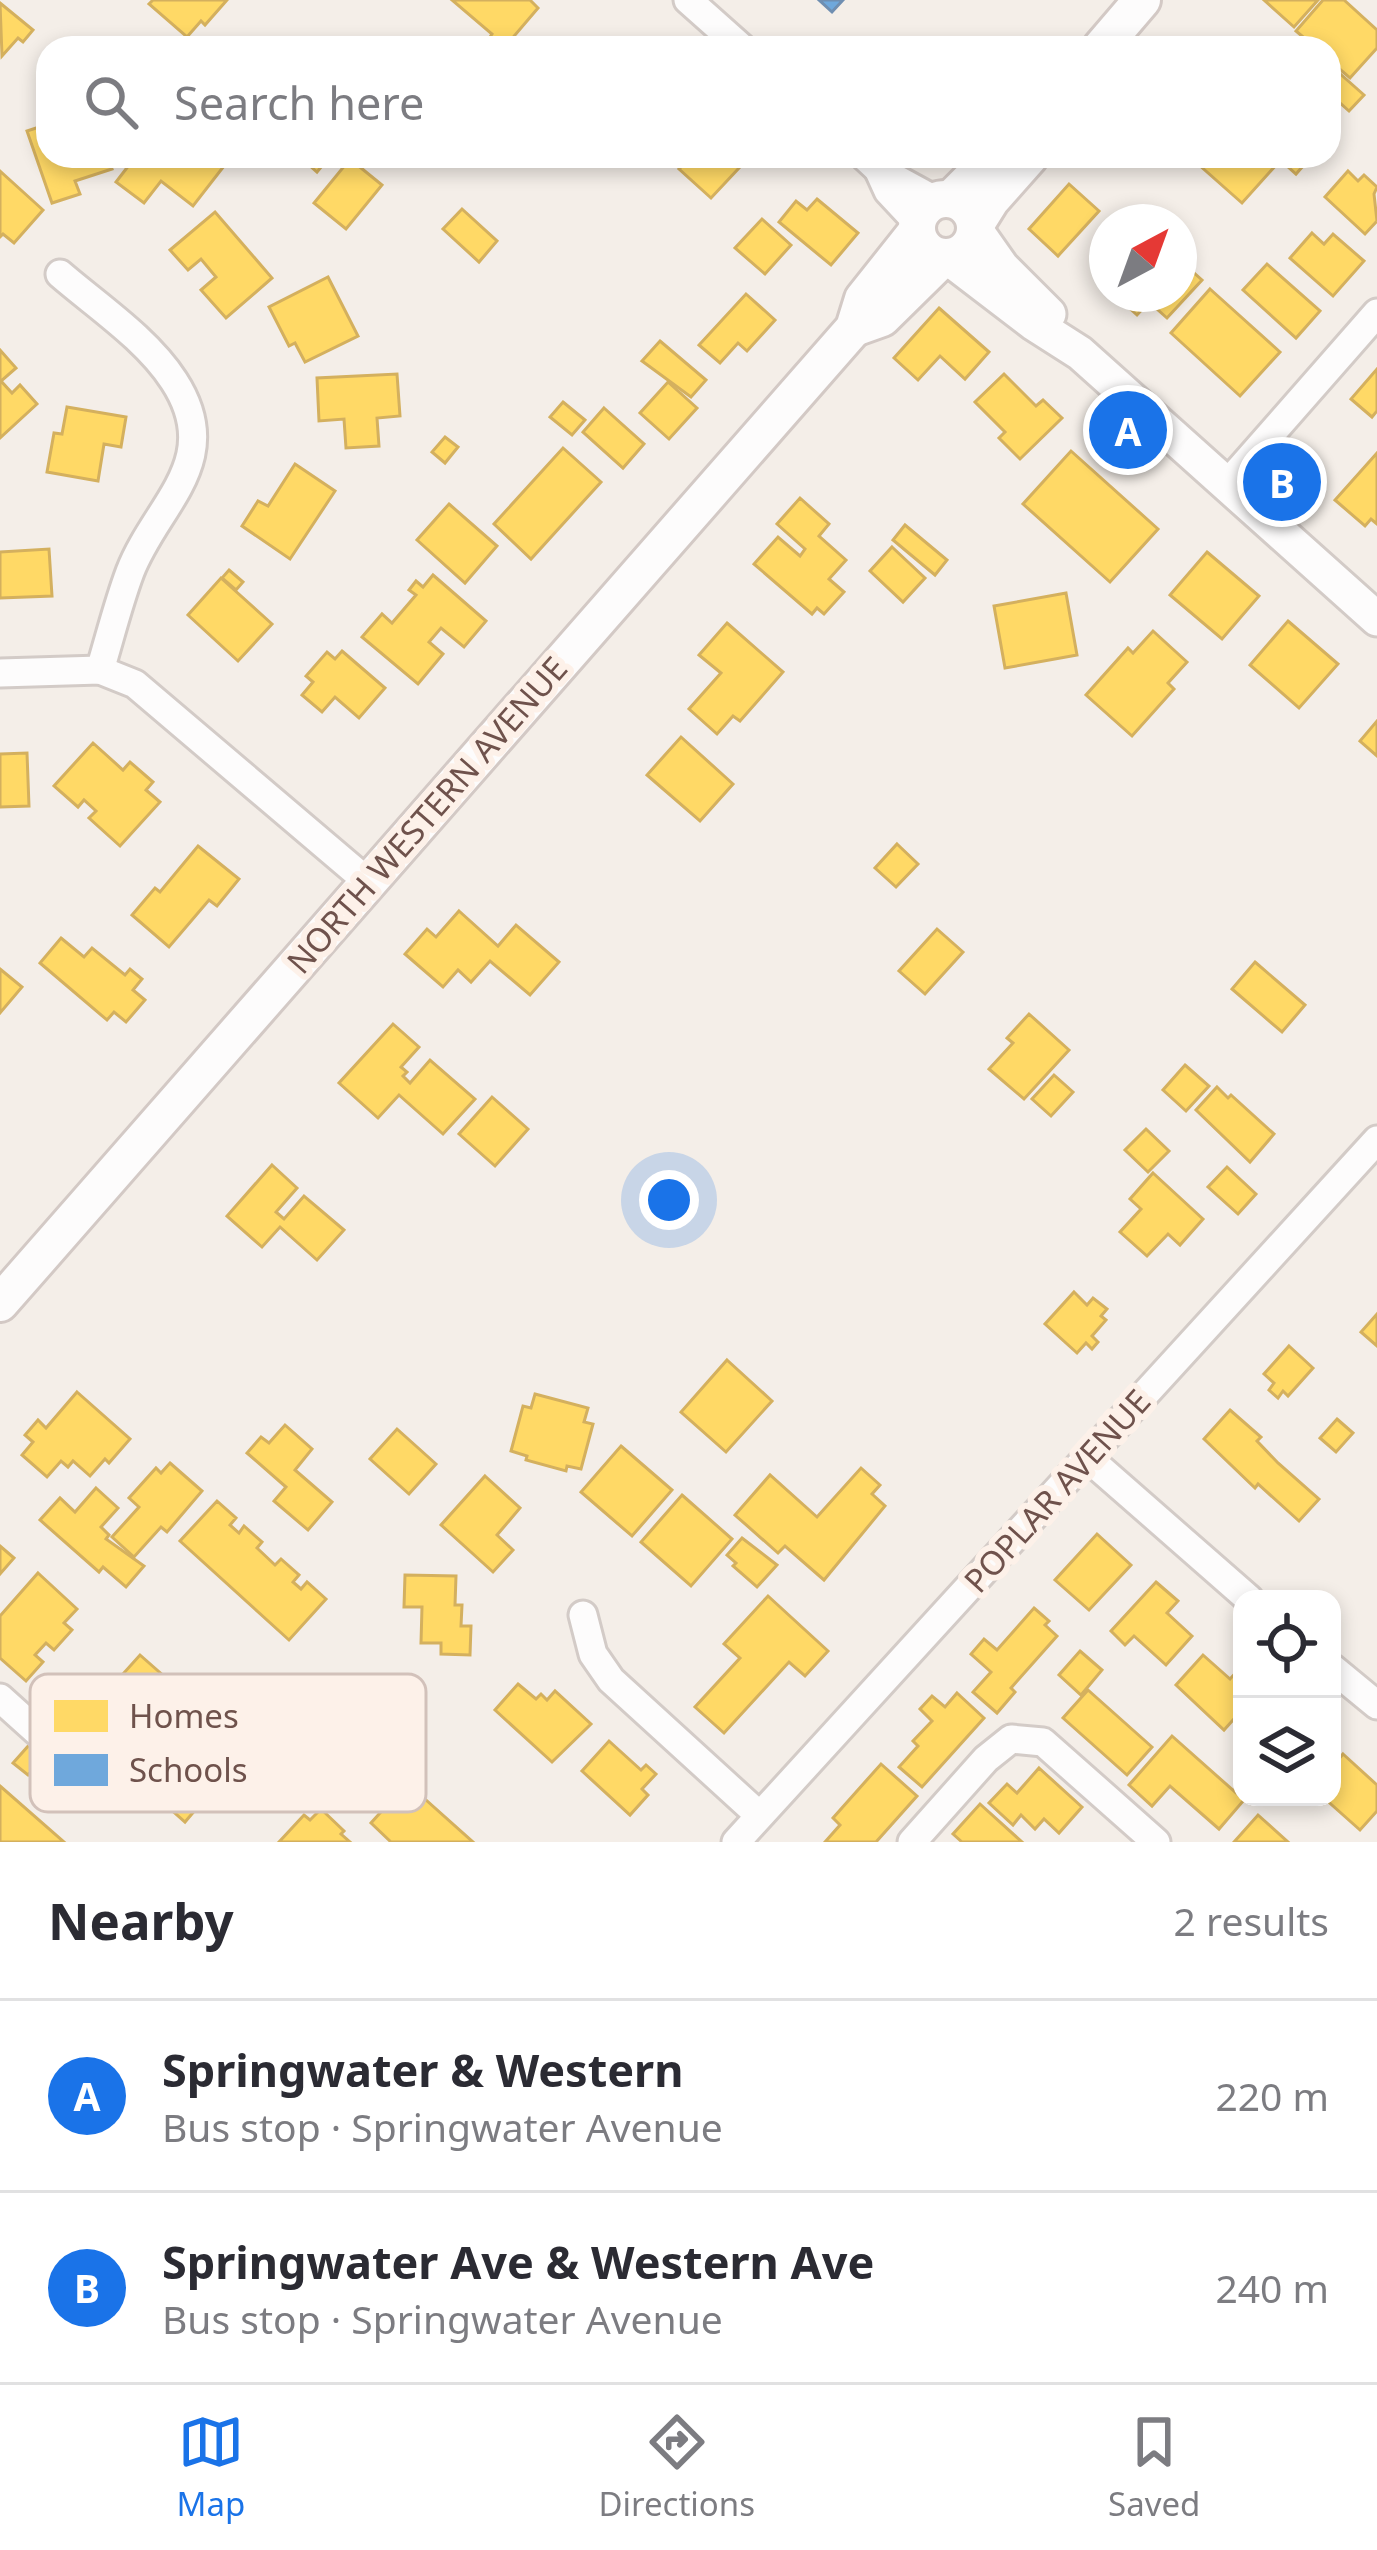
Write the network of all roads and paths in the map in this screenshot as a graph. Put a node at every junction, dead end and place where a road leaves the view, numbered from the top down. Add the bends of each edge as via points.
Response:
1 (688, 0) edge
2 (1142, 0) edge
3 (728, 36) edge
4 (1111, 36) edge
5 (879, 168) edge
6 (985, 168) edge
7 (1019, 168) edge
8 (945, 218) junction
9 (946, 258) junction
10 (60, 274) dead end
11 (1377, 313) edge
12 (854, 328) junction
13 (1080, 353) junction
14 (1227, 484) junction
15 (1377, 619) edge
16 (100, 670) junction
17 (0, 673) edge
18 (368, 882) junction
19 (1377, 1140) edge
20 (0, 1303) edge
21 (1088, 1458) junction
22 (1239, 1590) edge
23 (583, 1616) dead end
24 (1341, 1675) edge
25 (0, 1699) edge
26 (1377, 1705) edge
27 (30, 1726) edge
28 (759, 1815) junction
29 (736, 1842) edge
30 (912, 1842) edge
31 (1156, 1842) edge

1 - 3 street
2 - 4 main road
5 - 8 street
6 - 8 main road, NORTH WESTERN AVENUE
7 - 8 main road, NORTH WESTERN AVENUE via 991,200
8 - 9 main road, NORTH WESTERN AVENUE via 968,249
8 - 12 main road, NORTH WESTERN AVENUE via 862,299
8 - 13 street via 991,254
9 - 12 main road, NORTH WESTERN AVENUE via 882,318
9 - 13 street
10 - 16 street via 172,378 194,436 189,467 130,571
11 - 14 street
12 - 18 main road, NORTH WESTERN AVENUE
13 - 14 street
14 - 15 street
16 - 17 street
16 - 18 street via 164,706
18 - 20 main road, NORTH WESTERN AVENUE
19 - 21 street, POPLAR AVENUE
21 - 22 street
21 - 28 street, POPLAR AVENUE
23 - 28 street via 593,1654 611,1680
24 - 26 street
25 - 27 street
28 - 29 street, POPLAR AVENUE
30 - 31 street via 1011,1739 1043,1742

